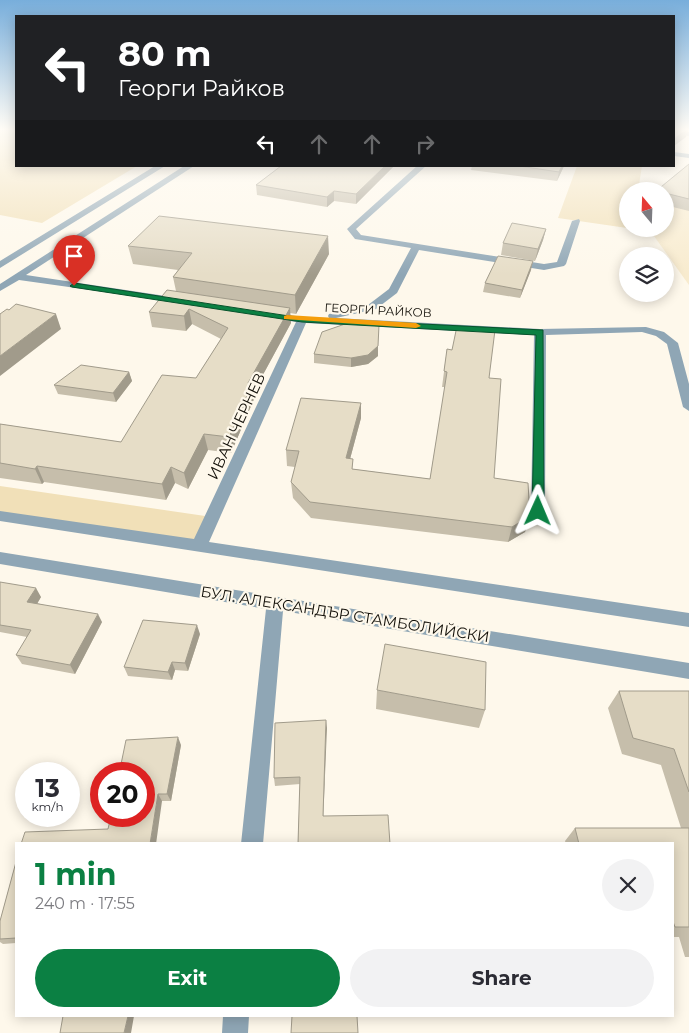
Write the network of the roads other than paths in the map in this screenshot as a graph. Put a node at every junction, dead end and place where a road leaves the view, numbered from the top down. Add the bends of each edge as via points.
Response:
1 (141, 178) edge
2 (171, 178) edge
3 (408, 178) edge
4 (576, 221) dead end
5 (416, 247) junction
6 (0, 265) edge
7 (17, 277) junction
8 (0, 288) edge
9 (194, 304) edge
10 (263, 314) edge
11 (302, 320) junction
12 (540, 332) junction
13 (689, 407) edge
14 (538, 511) dead end
15 (0, 516) edge
16 (200, 546) junction
17 (0, 558) edge
18 (275, 603) junction
19 (689, 620) edge
20 (689, 671) edge
21 (252, 842) edge
22 (236, 1017) edge
23 (235, 1033) edge

1 - 6 street
2 - 7 street
3 - 5 street via 351,229 358,238
4 - 5 street via 561,264 544,267
5 - 11 street via 393,291 372,307
7 - 8 street
7 - 9 street
10 - 11 street, ГЕОРГИ РАЙКОВ
11 - 12 street, ГЕОРГИ РАЙКОВ
11 - 16 street, ИВАН ЧЕРНЕВ
12 - 13 street, ГЕОРГИ РАЙКОВ via 642,329 660,334 672,343
12 - 14 street
15 - 16 street
16 - 19 street
17 - 18 street, БУЛ. АЛЕКСАНДЪР СТАМБОЛИЙСКИ
18 - 20 street, БУЛ. АЛЕКСАНДЪР СТАМБОЛИЙСКИ
18 - 21 street
22 - 23 street

